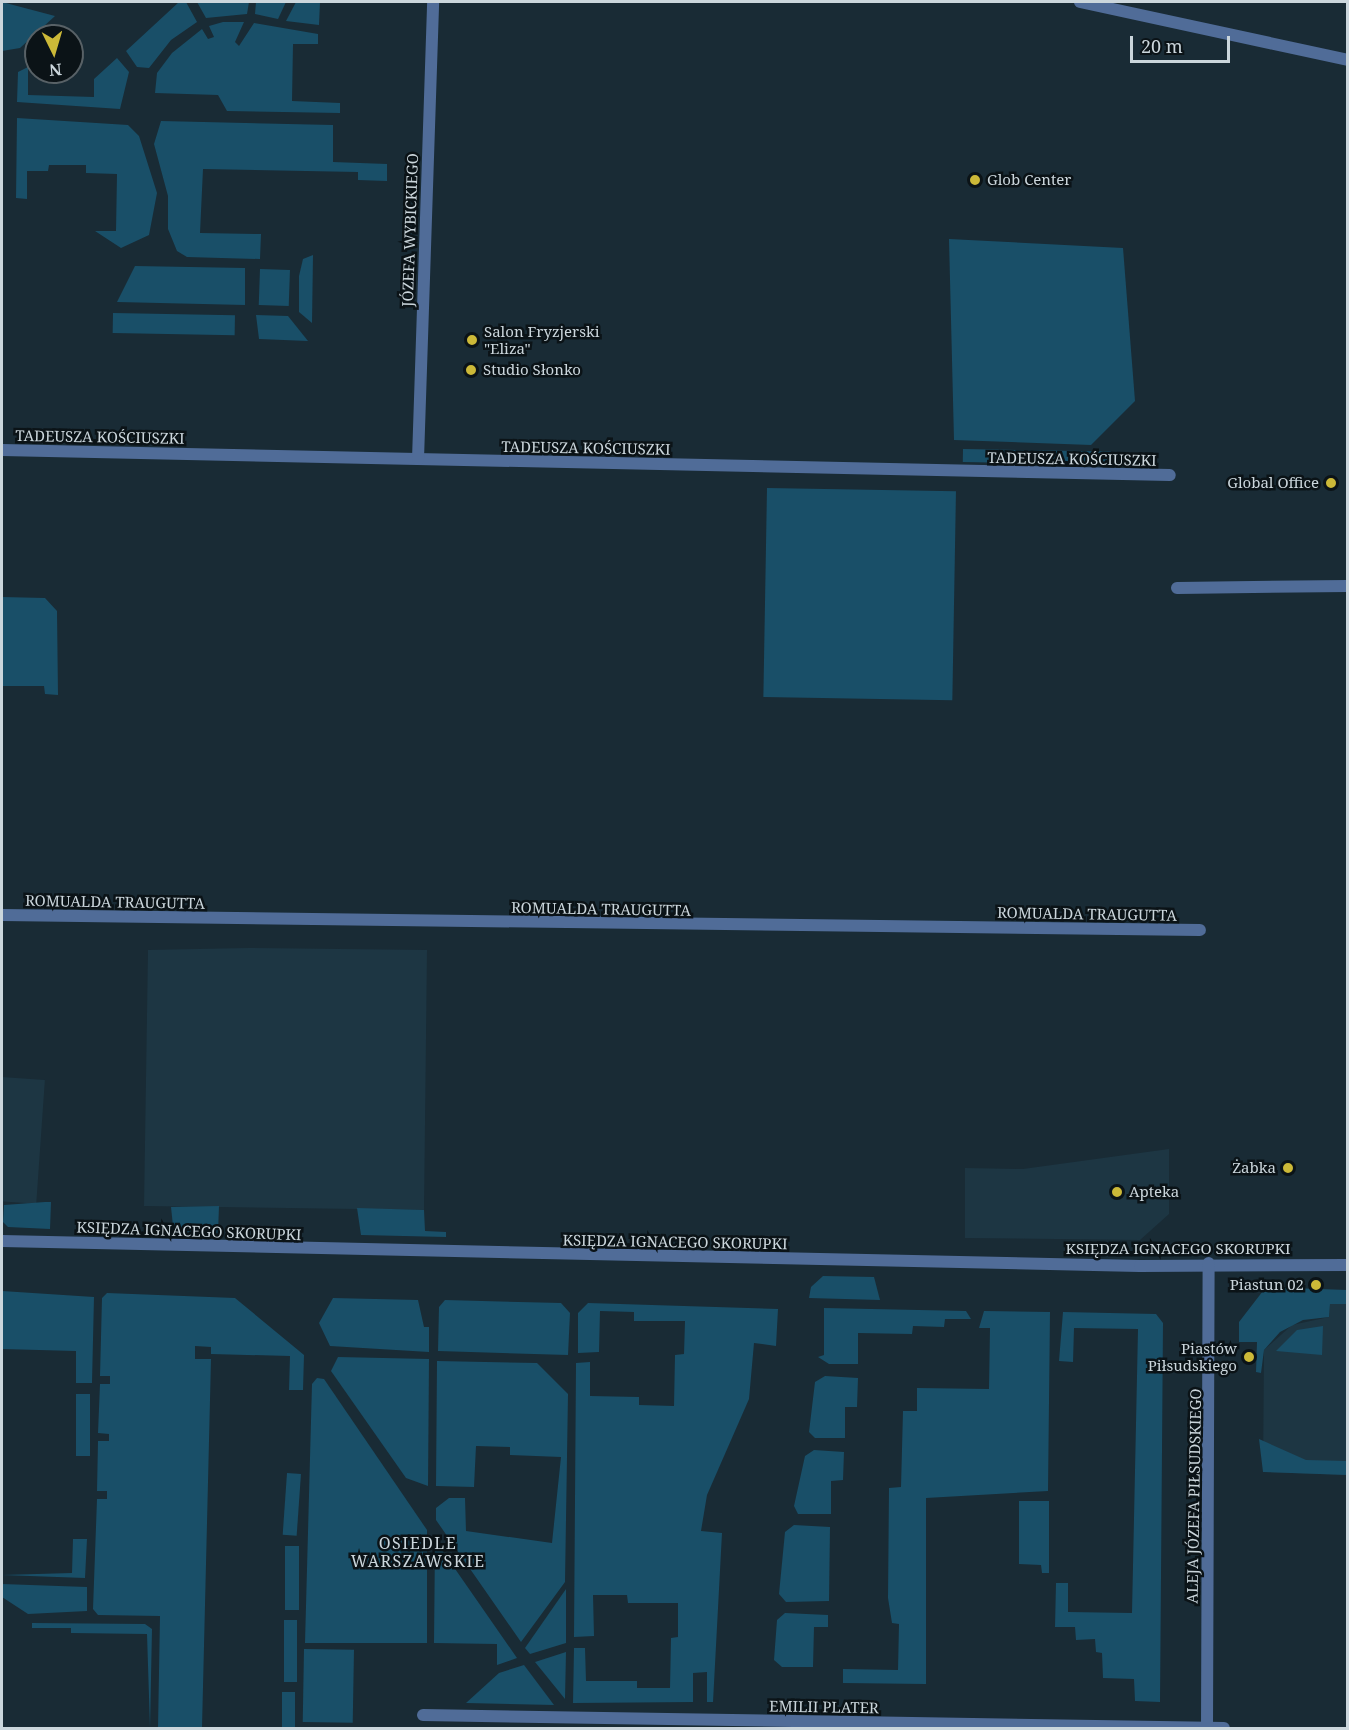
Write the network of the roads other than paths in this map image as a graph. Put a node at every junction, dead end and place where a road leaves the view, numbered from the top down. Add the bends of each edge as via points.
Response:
1 (433, 2) edge
2 (1080, 2) edge
3 (1347, 60) edge
4 (2, 450) edge
5 (418, 459) junction
6 (1170, 475) dead end
7 (1347, 586) edge
8 (1177, 588) dead end
9 (2, 915) edge
10 (1200, 930) dead end
11 (2, 1241) edge
12 (1209, 1263) junction
13 (1347, 1265) edge
14 (423, 1715) dead end
15 (1207, 1728) edge
16 (1224, 1728) edge

1 - 5 street, JÓZEFA WYBICKIEGO
2 - 3 street
4 - 5 street, TADEUSZA KOŚCIUSZKI
5 - 6 street, TADEUSZA KOŚCIUSZKI
7 - 8 street
9 - 10 street, ROMUALDA TRAUGUTTA
11 - 12 street, KSIĘDZA IGNACEGO SKORUPKI via 1140,1266
12 - 13 street, KSIĘDZA IGNACEGO SKORUPKI
12 - 15 street, ALEJA JÓZEFA PIŁSUDSKIEGO
14 - 15 street, EMILII PLATER
15 - 16 street, EMILII PLATER

